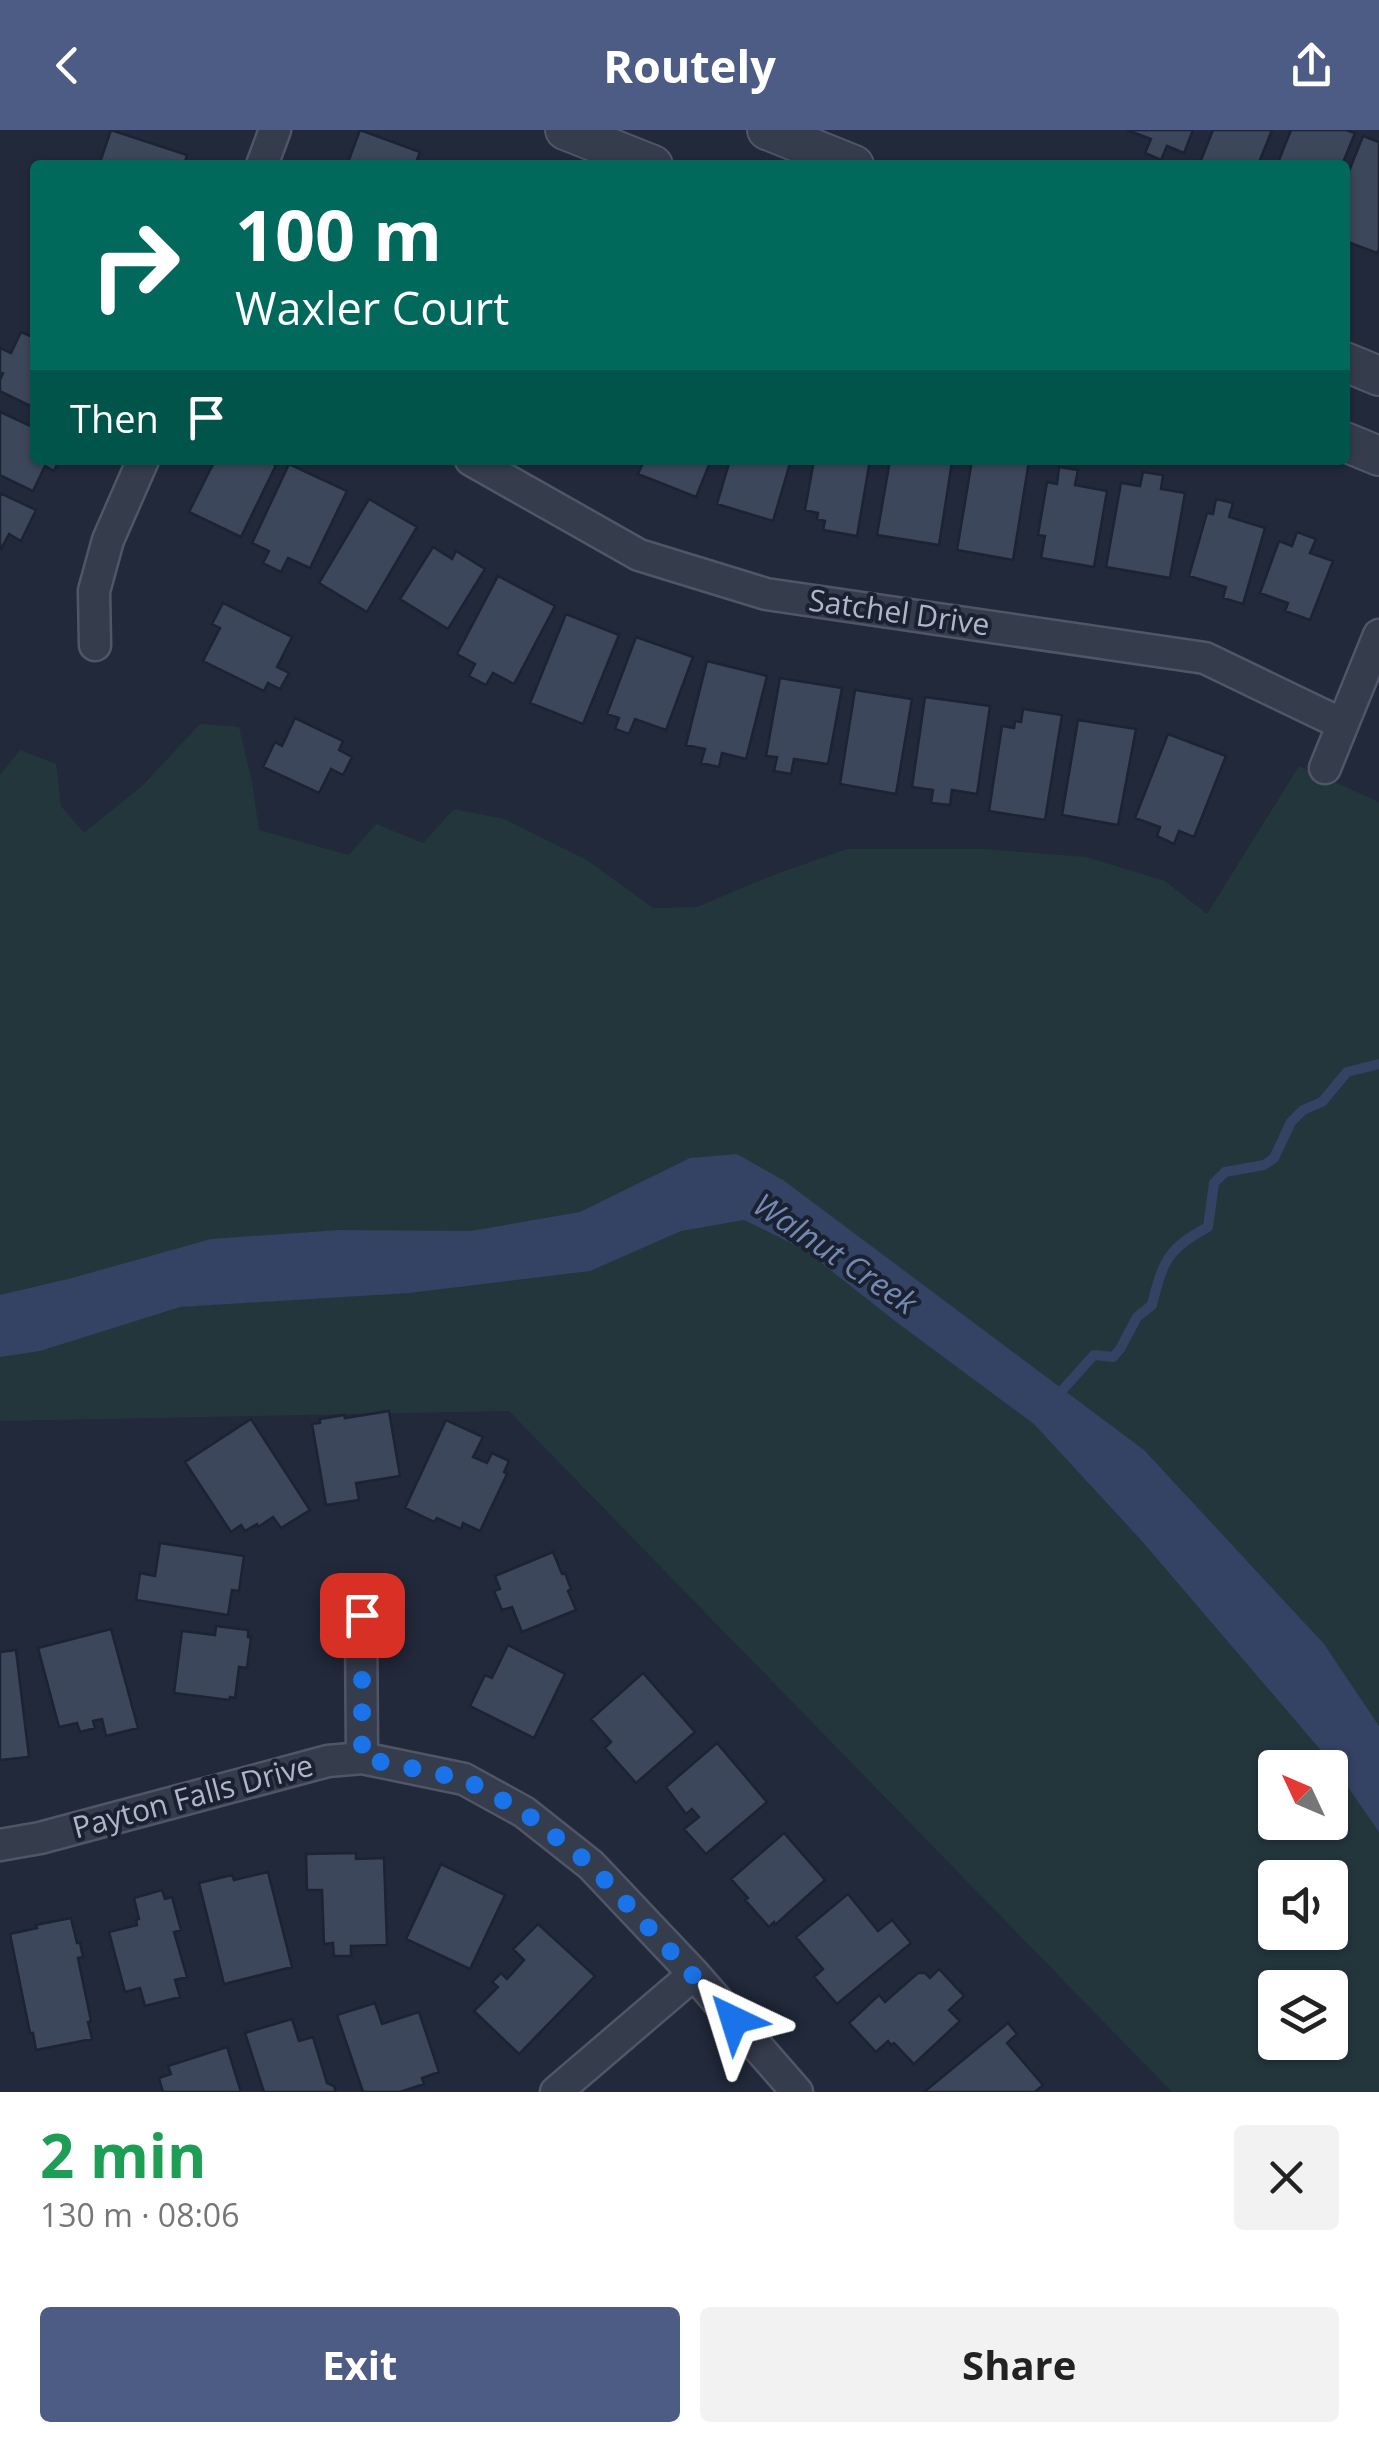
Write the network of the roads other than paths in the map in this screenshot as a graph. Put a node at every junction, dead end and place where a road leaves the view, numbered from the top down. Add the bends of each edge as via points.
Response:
1 (275, 130) edge
2 (565, 130) edge
3 (767, 130) edge
4 (264, 160) edge
5 (640, 160) edge
6 (842, 160) edge
7 (1350, 364) edge
8 (1379, 376) edge
9 (1350, 444) edge
10 (1379, 456) edge
11 (141, 465) edge
12 (480, 465) edge
13 (1379, 635) edge
14 (95, 645) dead end
15 (1342, 724) junction
16 (1324, 768) dead end
17 (362, 1615) dead end
18 (362, 1758) junction
19 (0, 1845) edge
20 (694, 1974) junction
21 (556, 2092) edge
22 (797, 2092) edge

1 - 4 street
2 - 5 street
3 - 6 street
7 - 8 street
9 - 10 street
11 - 14 street via 94,591
12 - 15 street, Satchel Drive via 639,555 766,594 1205,658
13 - 15 street
15 - 16 street
17 - 18 street
18 - 19 street, Payton Falls Drive
18 - 20 street, Payton Falls Drive via 464,1779 524,1812 590,1864
20 - 21 street
20 - 22 street, Payton Falls Drive

